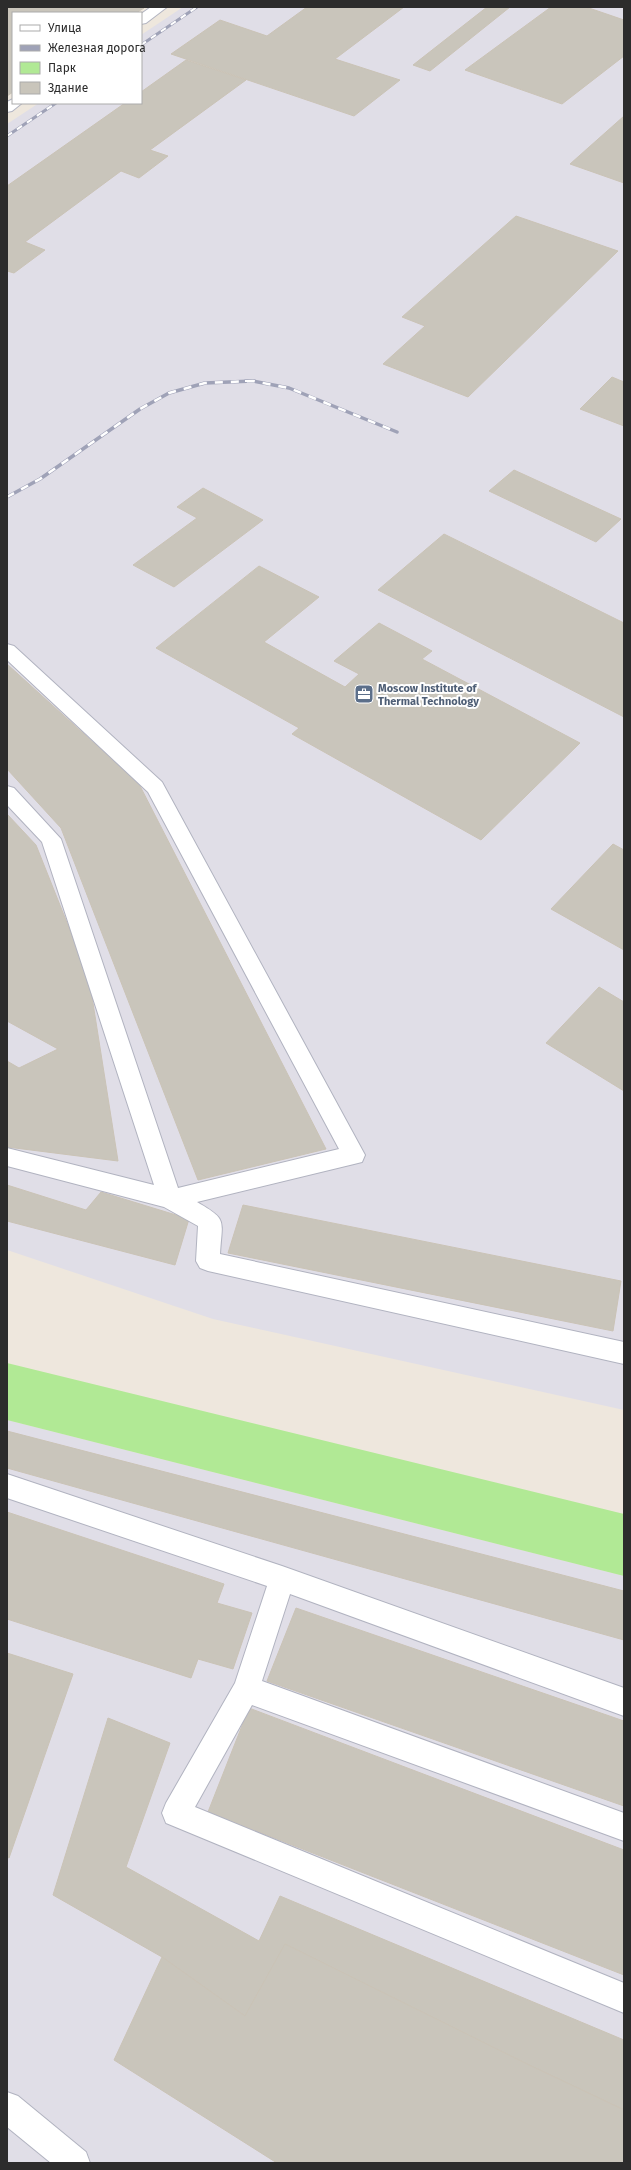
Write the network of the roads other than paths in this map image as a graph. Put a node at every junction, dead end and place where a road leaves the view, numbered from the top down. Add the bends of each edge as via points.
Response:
1 (160, 7) edge
2 (142, 19) edge
3 (7, 650) edge
4 (7, 793) edge
5 (7, 1157) edge
6 (170, 1199) junction
7 (624, 1353) edge
8 (7, 1486) edge
9 (282, 1579) junction
10 (246, 1689) junction
11 (624, 1702) edge
12 (624, 1827) edge
13 (624, 1998) edge
14 (7, 2107) edge
15 (74, 2163) edge

1 - 2 lane
3 - 6 lane via 155,786 354,1155
4 - 6 lane via 51,839
5 - 6 lane
6 - 7 lane via 210,1221 208,1261
8 - 9 lane
9 - 10 lane
9 - 11 lane
10 - 12 lane
10 - 13 lane via 176,1813
14 - 15 lane

